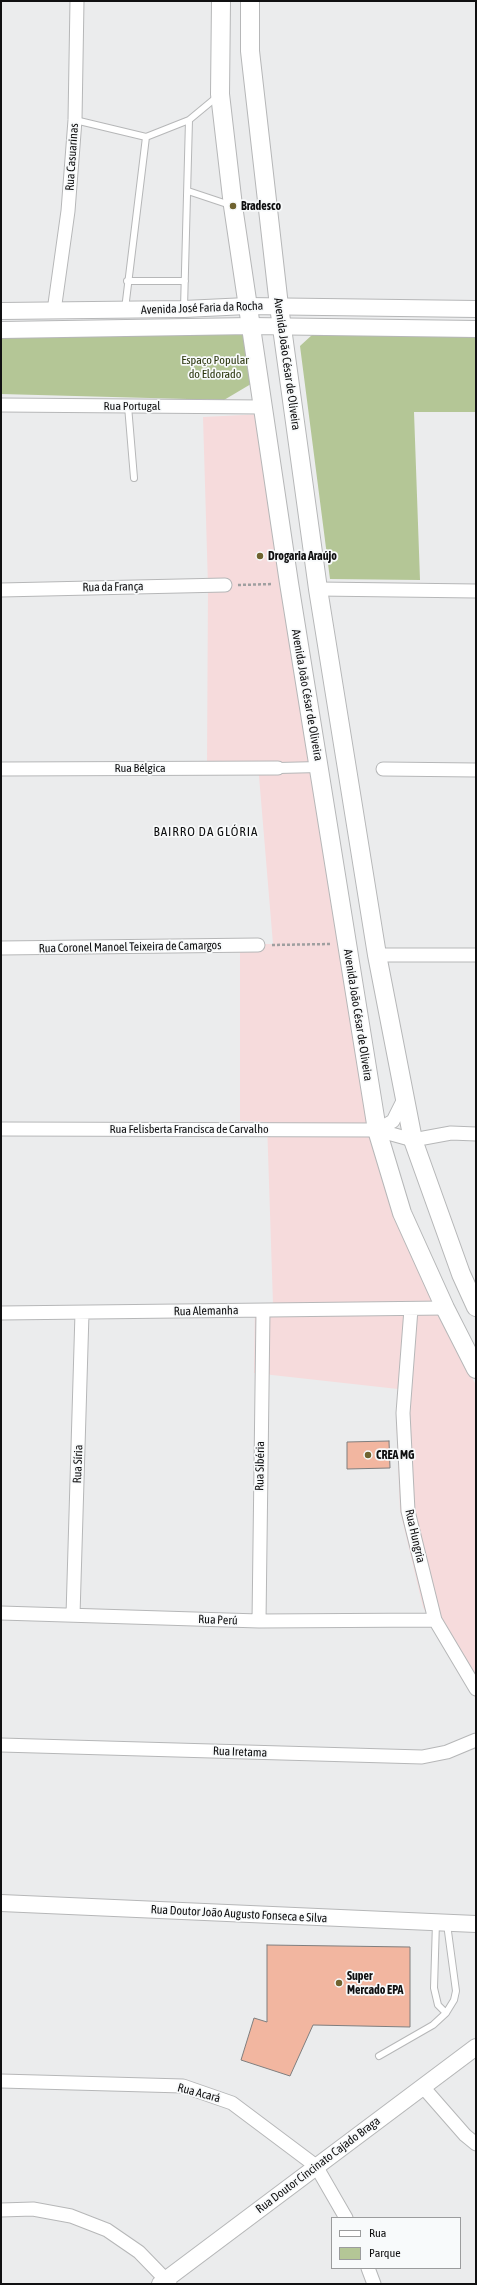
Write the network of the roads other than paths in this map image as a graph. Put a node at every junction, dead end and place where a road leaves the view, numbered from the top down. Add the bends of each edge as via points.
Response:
1 (77, 1) edge
2 (221, 1) edge
3 (250, 1) edge
4 (220, 94) junction
5 (75, 120) junction
6 (189, 120) junction
7 (146, 137) junction
8 (188, 192) junction
9 (233, 206) junction
10 (128, 281) junction
11 (185, 281) junction
12 (247, 306) junction
13 (279, 306) junction
14 (476, 309) edge
15 (125, 310) junction
16 (184, 310) junction
17 (1, 311) edge
18 (54, 311) junction
19 (251, 326) junction
20 (283, 328) junction
21 (476, 329) edge
22 (1, 330) edge
23 (1, 405) edge
24 (128, 406) junction
25 (263, 407) junction
26 (134, 478) dead end
27 (225, 585) road end
28 (318, 589) junction
29 (1, 590) edge
30 (476, 591) edge
31 (319, 767) junction
32 (278, 768) joint
33 (1, 769) edge
34 (383, 769) dead end
35 (476, 770) edge
36 (258, 945) road end
37 (1, 948) edge
38 (377, 955) junction
39 (476, 955) edge
40 (405, 1097) junction
41 (1, 1129) edge
42 (377, 1130) junction
43 (476, 1134) edge
44 (413, 1140) junction
45 (476, 1307) edge
46 (445, 1308) junction
47 (411, 1310) junction
48 (263, 1311) junction
49 (1, 1313) edge
50 (82, 1313) junction
51 (476, 1369) edge
52 (1, 1613) edge
53 (74, 1615) junction
54 (435, 1620) junction
55 (259, 1621) junction
56 (476, 1689) edge
57 (476, 1740) edge
58 (1, 1745) edge
59 (1, 1904) edge
60 (441, 1923) junction
61 (476, 1924) edge
62 (446, 2013) junction
63 (476, 2047) edge
64 (379, 2056) dead end
65 (1, 2081) edge
66 (423, 2086) junction
67 (476, 2144) edge
68 (316, 2166) junction
69 (1, 2210) edge
70 (345, 2217) edge
71 (368, 2269) edge
72 (166, 2282) edge
73 (374, 2284) edge

1 - 5 street, Rua Casuarinas
2 - 4 main road, Avenida João César de Oliveira
3 - 13 main road, Avenida João César de Oliveira via 250,51
4 - 6 lane
4 - 9 main road, Avenida João César de Oliveira
5 - 7 lane
5 - 18 street, Rua Casuarinas via 68,211
6 - 7 lane
6 - 8 lane
7 - 10 lane
8 - 9 lane
8 - 11 lane
9 - 12 main road, Avenida João César de Oliveira
10 - 11 lane
10 - 15 lane
11 - 16 lane
12 - 13 street, Avenida José Faria da Rocha
12 - 16 street, Avenida José Faria da Rocha
12 - 19 main road, Avenida João César de Oliveira
13 - 14 street, Avenida José Faria da Rocha
13 - 20 main road, Avenida João César de Oliveira
15 - 16 street, Avenida José Faria da Rocha
15 - 18 street, Avenida José Faria da Rocha
17 - 18 street, Avenida José Faria da Rocha
19 - 20 street, Avenida José Faria da Rocha
19 - 22 street, Avenida José Faria da Rocha
19 - 25 main road, Avenida João César de Oliveira
20 - 21 street, Avenida José Faria da Rocha
20 - 28 main road, Avenida João César de Oliveira
23 - 24 street, Rua Portugal
24 - 25 street, Rua Portugal
24 - 26 lane
25 - 31 main road, Avenida João César de Oliveira
27 - 29 street, Rua da França
28 - 30 street
28 - 38 main road, Avenida João César de Oliveira
31 - 32 street
31 - 42 main road, Avenida João César de Oliveira
32 - 33 street, Rua Bélgica
34 - 35 street
36 - 37 street, Rua Coronel Manoel Teixeira de Camargos
38 - 39 street
38 - 40 main road, Avenida João César de Oliveira
40 - 42 street via 393,1121
40 - 44 main road, Avenida João César de Oliveira
41 - 42 street, Rua Felisberta Francisca de Carvalho
42 - 44 street, Rua Felisberta Francisca de Carvalho
42 - 46 main road, Avenida João César de Oliveira via 402,1213
43 - 44 street via 450,1134
44 - 45 main road, Avenida João César de Oliveira via 461,1274
46 - 47 street
46 - 51 main road, Avenida João César de Oliveira
47 - 48 street, Rua Alemanha
47 - 54 street, Rua Hungria via 403,1414 408,1511
48 - 50 street, Rua Alemanha
48 - 55 street, Rua Sibéria
49 - 50 street, Rua Alemanha
50 - 53 street, Rua Síria
52 - 53 street, Rua Perú
53 - 55 street, Rua Perú
54 - 55 street, Rua Perú
54 - 56 street, Rua Hungria
57 - 58 street, Rua Iretama via 447,1752 422,1757
59 - 60 street, Rua Doutor João Augusto Fonseca e Silva
60 - 61 street, Rua Doutor João Augusto Fonseca e Silva
60 - 62 lane via 456,1991
60 - 62 lane via 434,1988 438,2005
62 - 64 lane via 433,2025
63 - 66 street, Rua Doutor Cincinato Cajado Braga
65 - 68 street, Rua Acará via 183,2086 232,2103
66 - 67 street via 465,2135
66 - 68 street, Rua Doutor Cincinato Cajado Braga
68 - 70 street, Rua Acará
68 - 72 street, Rua Doutor Cincinato Cajado Braga
69 - 72 street via 33,2209 71,2216 107,2230 139,2252
71 - 73 street

